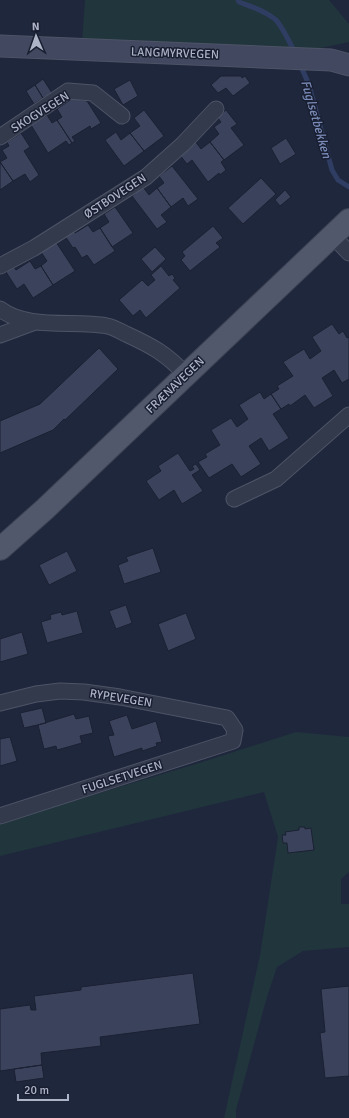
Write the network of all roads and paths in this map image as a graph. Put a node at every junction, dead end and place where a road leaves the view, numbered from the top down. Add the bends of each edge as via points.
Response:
1 (0, 46) edge
2 (349, 65) edge
3 (216, 109) dead end
4 (122, 116) dead end
5 (0, 137) edge
6 (349, 220) edge
7 (333, 236) junction
8 (349, 253) edge
9 (0, 266) edge
10 (0, 309) edge
11 (35, 322) junction
12 (0, 335) edge
13 (186, 375) junction
14 (349, 415) edge
15 (234, 500) dead end
16 (0, 549) edge
17 (0, 703) edge
18 (235, 730) joint
19 (0, 816) edge

1 - 2 main road, LANGMYRVEGEN via 331,60
3 - 9 street, ØSTBOVEGEN via 183,144 146,177 34,248
4 - 5 street, SKOGVEGEN via 93,93 68,91
6 - 7 main road, FRÆNAVEGEN
7 - 8 street
7 - 13 main road, FRÆNAVEGEN
10 - 11 street via 6,314
11 - 12 street
11 - 13 street via 108,326 151,346 173,361
13 - 16 main road, FRÆNAVEGEN
14 - 15 street via 276,479
17 - 18 street, RYPEVEGEN via 36,694 84,692 227,718
18 - 19 street, FUGLSETVEGEN via 233,741

